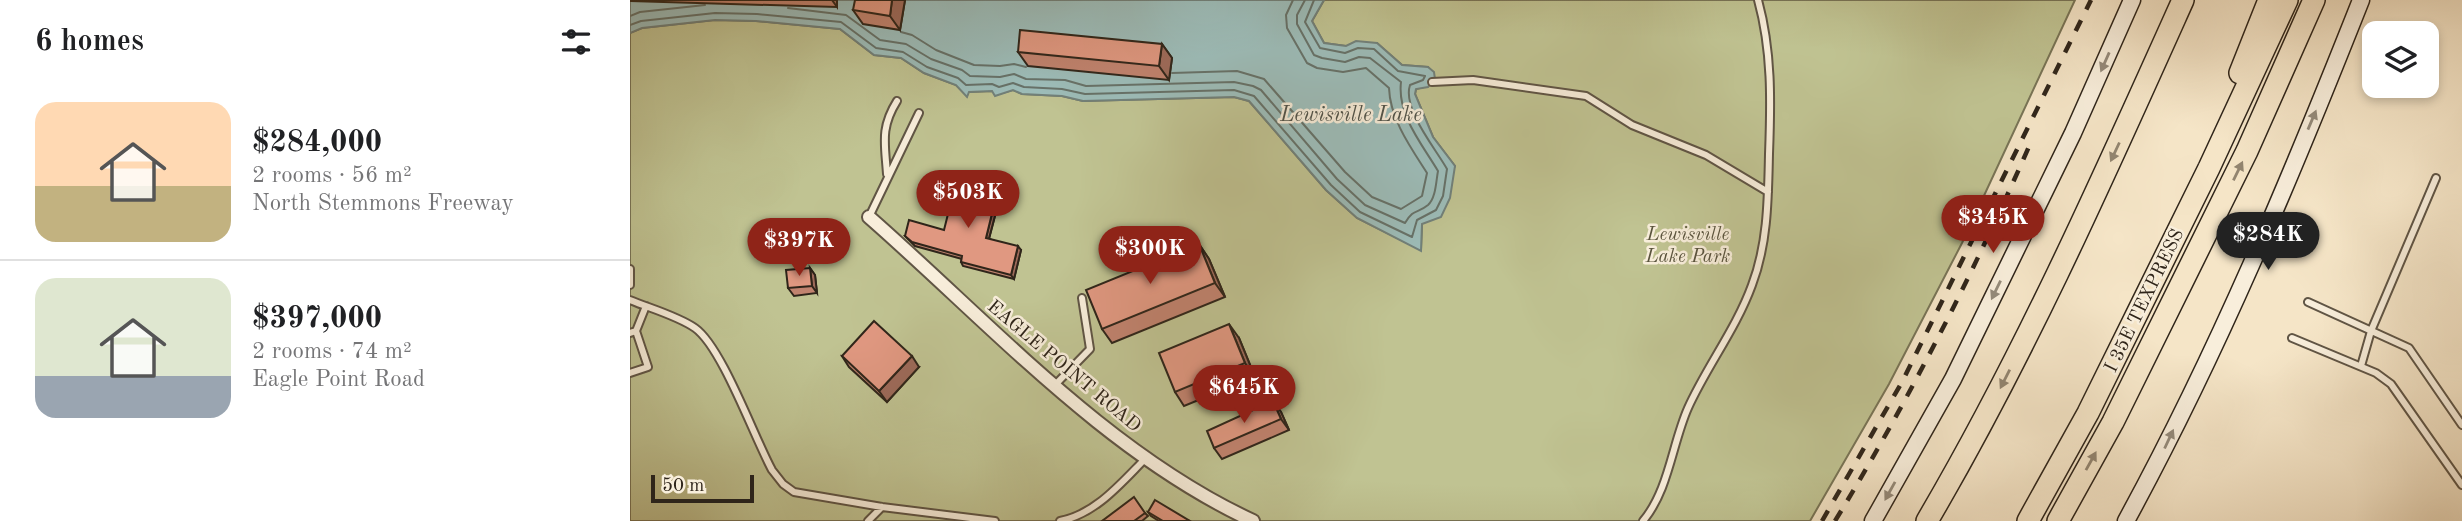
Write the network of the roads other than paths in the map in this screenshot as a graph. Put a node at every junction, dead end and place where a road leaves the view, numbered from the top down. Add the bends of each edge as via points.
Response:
1 (1758, 0) edge
2 (2133, 0) edge
3 (2183, 0) edge
4 (2269, 0) edge
5 (2287, 0) edge
6 (2314, 0) edge
7 (2361, 0) edge
8 (1432, 82) dead end
9 (897, 101) dead end
10 (919, 113) dead end
11 (2209, 167) junction
12 (887, 176) junction
13 (2436, 178) dead end
14 (1768, 192) junction
15 (869, 217) joint
16 (630, 269) edge
17 (630, 285) edge
18 (1082, 298) dead end
19 (630, 300) edge
20 (2308, 302) dead end
21 (646, 306) junction
22 (2371, 331) junction
23 (633, 332) edge
24 (2292, 338) dead end
25 (2361, 366) junction
26 (630, 373) edge
27 (1055, 385) junction
28 (2462, 425) edge
29 (1146, 458) junction
30 (2462, 485) edge
31 (882, 507) junction
32 (1068, 520) edge
33 (868, 521) edge
34 (995, 521) edge
35 (1060, 521) edge
36 (1253, 521) edge
37 (1643, 521) edge
38 (1873, 521) edge
39 (1927, 521) edge
40 (2028, 521) edge
41 (2058, 521) edge
42 (2126, 521) edge

1 - 14 lane via 1771,78
2 -> 38 main road via 1959,366
3 -> 39 highway via 2005,380
4 - 11 highway via 2218,129
5 - 11 highway, I 35E TEXPRESS
41 -> 6 highway via 2113,422 2241,164
42 -> 7 main road via 2254,258
8 - 14 lane via 1473,80 1586,96 1632,125 1706,155
9 - 12 lane via 883,132
10 - 12 lane
11 - 40 highway, I 35E TEXPRESS via 2088,413
12 - 15 lane
13 - 22 lane
14 - 37 lane via 1765,240 1753,284 1688,408 1657,501
15 - 27 street, EAGLE POINT ROAD
16 - 17 lane
18 - 27 lane via 1090,349
19 - 21 lane
20 - 22 lane
21 - 23 lane
21 - 31 lane via 695,328 705,338 763,454 783,484 805,495
22 - 25 lane
22 - 28 lane via 2409,348
23 - 26 lane via 648,367
24 - 25 lane
25 - 30 lane via 2391,384
27 - 29 street, EAGLE POINT ROAD
29 - 32 lane via 1102,500
29 - 36 street, EAGLE POINT ROAD
31 - 33 lane
31 - 34 lane
32 - 35 lane

